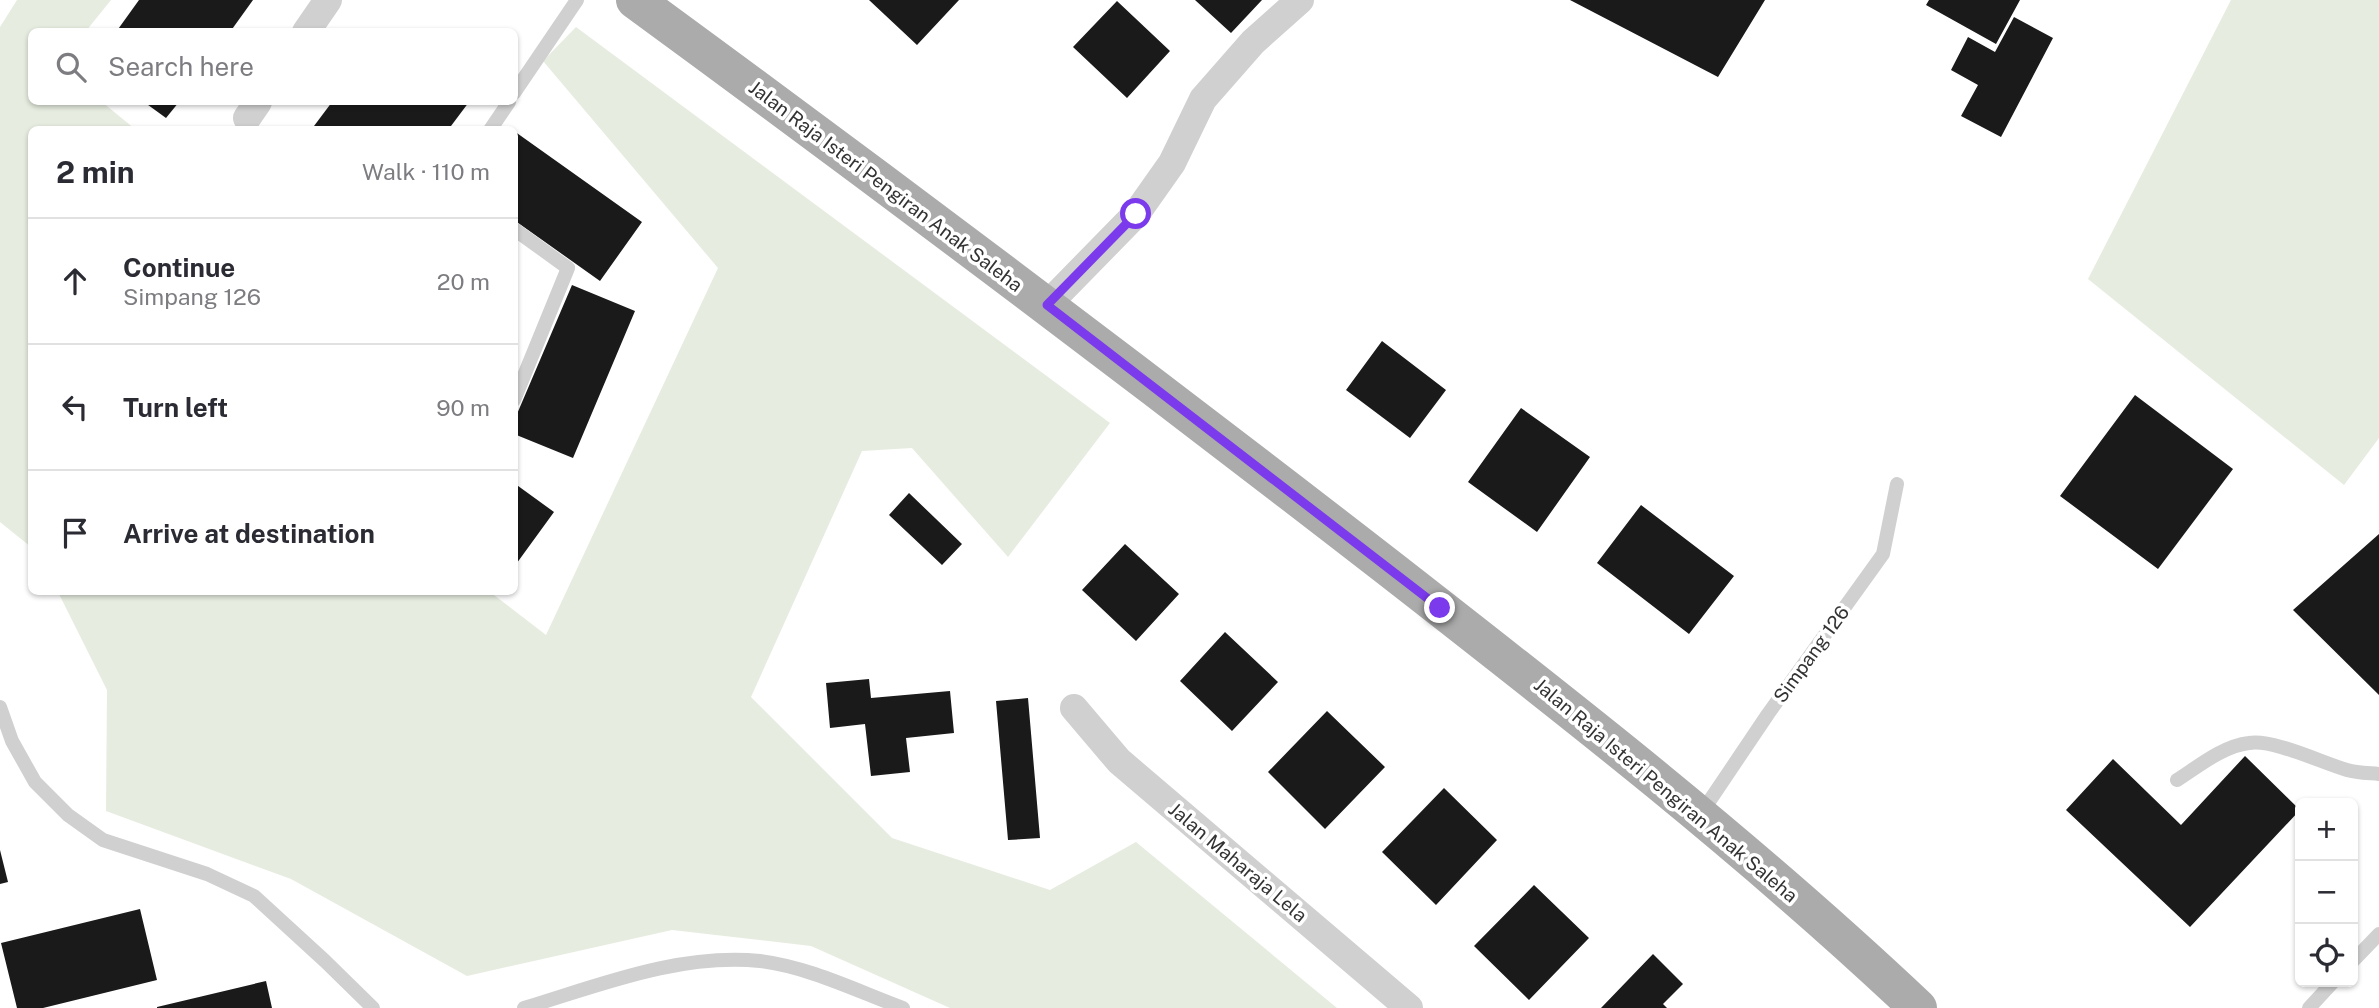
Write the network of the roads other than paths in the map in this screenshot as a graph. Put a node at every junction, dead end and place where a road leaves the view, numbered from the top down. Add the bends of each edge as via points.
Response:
1 (328, 0) edge
2 (577, 0) edge
3 (635, 0) edge
4 (1300, 0) edge
5 (309, 28) edge
6 (518, 87) edge
7 (507, 105) edge
8 (493, 126) edge
9 (518, 232) edge
10 (1047, 305) junction
11 (518, 390) edge
12 (1897, 484) dead end
13 (0, 707) edge
14 (1074, 708) dead end
15 (2379, 774) edge
16 (2177, 780) dead end
17 (1700, 815) junction
18 (2379, 933) edge
19 (2358, 956) edge
20 (2328, 987) edge
21 (557, 1003) edge
22 (373, 1008) edge
23 (524, 1008) edge
24 (903, 1008) edge
25 (1409, 1008) edge
26 (1918, 1008) edge
27 (2309, 1008) edge

1 - 5 street
2 - 6 lane
3 - 10 main road, Jalan Raja Isteri Pengiran Anak Saleha
4 - 10 street via 1253,42 1203,99 1172,163 1136,214
7 - 8 lane
9 - 11 lane via 568,268
10 - 17 main road, Jalan Raja Isteri Pengiran Anak Saleha
12 - 17 lane, Simpang 126 via 1884,554
13 - 22 lane via 34,782 68,815 103,840 207,874 254,896
14 - 25 street, Jalan Maharaja Lela via 1119,761
15 - 16 lane via 2348,771 2317,758 2250,743 2221,753
17 - 26 main road, Jalan Raja Isteri Pengiran Anak Saleha
18 - 19 lane
20 - 27 lane
21 - 23 lane
21 - 24 lane via 651,970 715,960 762,962 809,974

